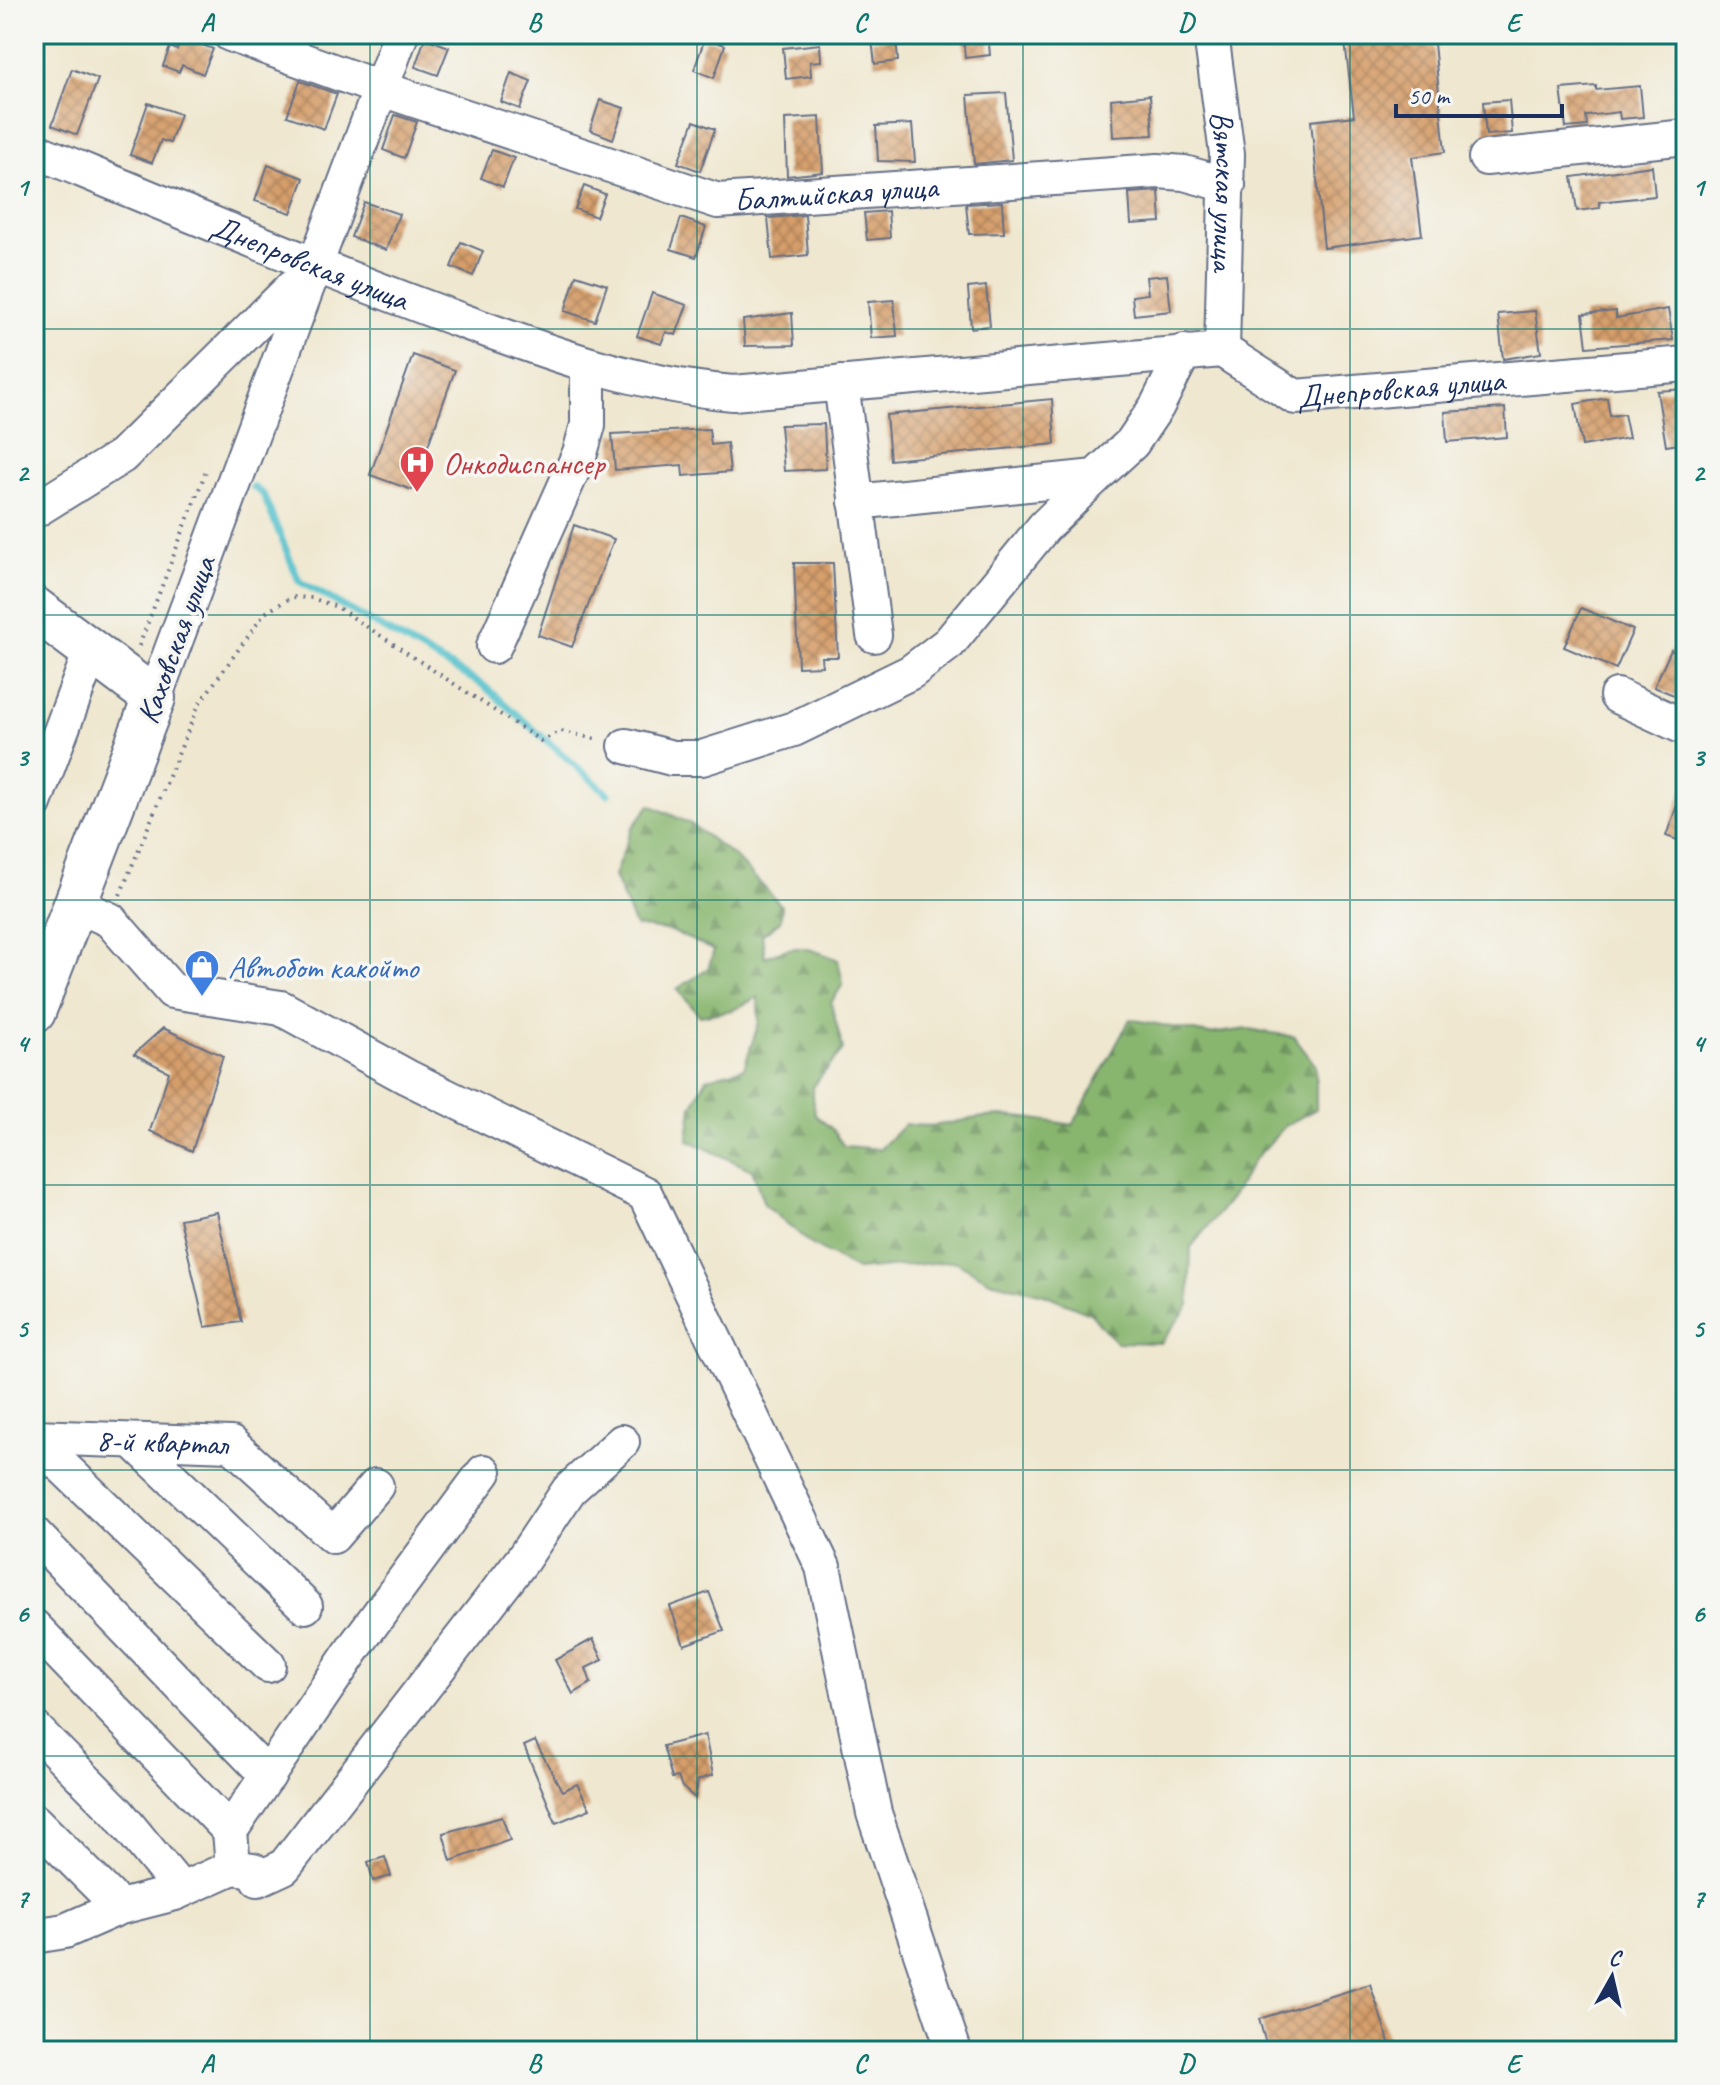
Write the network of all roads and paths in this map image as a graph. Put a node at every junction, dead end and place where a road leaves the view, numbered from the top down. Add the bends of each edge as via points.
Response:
1 (230, 34) edge
2 (401, 34) edge
3 (1211, 34) edge
4 (382, 89) junction
5 (1686, 137) edge
6 (34, 150) edge
7 (1486, 158) dead end
8 (1228, 185) junction
9 (314, 266) junction
10 (1222, 350) junction
11 (1184, 352) junction
12 (1686, 364) edge
13 (588, 367) junction
14 (841, 383) junction
15 (211, 459) dead end
16 (1095, 477) junction
17 (856, 502) junction
18 (34, 511) edge
19 (34, 608) edge
20 (874, 635) dead end
21 (494, 646) dead end
22 (137, 650) dead end
23 (91, 651) junction
24 (1617, 696) dead end
25 (154, 698) junction
26 (1686, 728) edge
27 (626, 746) joint
28 (36, 794) edge
29 (92, 912) junction
30 (34, 1012) edge
31 (34, 1438) edge
32 (133, 1441) junction
33 (622, 1442) dead end
34 (484, 1472) dead end
35 (376, 1486) dead end
36 (34, 1534) edge
37 (305, 1606) dead end
38 (34, 1627) edge
39 (268, 1665) dead end
40 (34, 1728) edge
41 (268, 1776) junction
42 (34, 1821) edge
43 (230, 1831) junction
44 (253, 1880) junction
45 (181, 1890) junction
46 (120, 1907) junction
47 (34, 1936) edge
48 (954, 2051) edge

1 - 4 street, Балтийская улица
2 - 4 street, Каховская улица
3 - 8 street, Вятская улица
4 - 8 street, Балтийская улица via 718,201 1158,171
4 - 9 street, Каховская улица
5 - 7 street
6 - 9 street, Днепровская улица
8 - 10 street, Вятская улица
9 - 13 street, Днепровская улица
9 - 18 street via 122,456
9 - 25 street, Каховская улица
10 - 11 street, Днепровская улица
10 - 12 street, Днепровская улица via 1295,397
11 - 14 street, Днепровская улица
11 - 16 street via 1132,443
13 - 14 street, Днепровская улица via 733,393
13 - 21 street via 588,425 580,453
14 - 17 street
15 - 22 path
16 - 17 street
16 - 27 street via 1044,527 949,643 911,672 794,729 702,758 672,758
17 - 20 street
19 - 23 main road
23 - 25 main road
23 - 28 street
24 - 26 street
25 - 29 main road, Каховская улица
27 - 29 path via 561,731 541,741 337,607 292,597 265,613 199,704
29 - 30 main road, Каховская улица
29 - 48 street via 172,991 281,1008 407,1077 645,1194 823,1567 874,1813
31 - 32 street, 8-й квартал
31 - 39 street
32 - 35 street, 8-й квартал via 231,1444 333,1536
32 - 37 street
33 - 44 street via 569,1490 523,1559 284,1867
34 - 41 street via 356,1645
36 - 41 street
38 - 43 street
40 - 45 street via 117,1812
41 - 43 street
42 - 46 street
43 - 44 street
44 - 45 street
45 - 46 street
46 - 47 street via 65,1931

